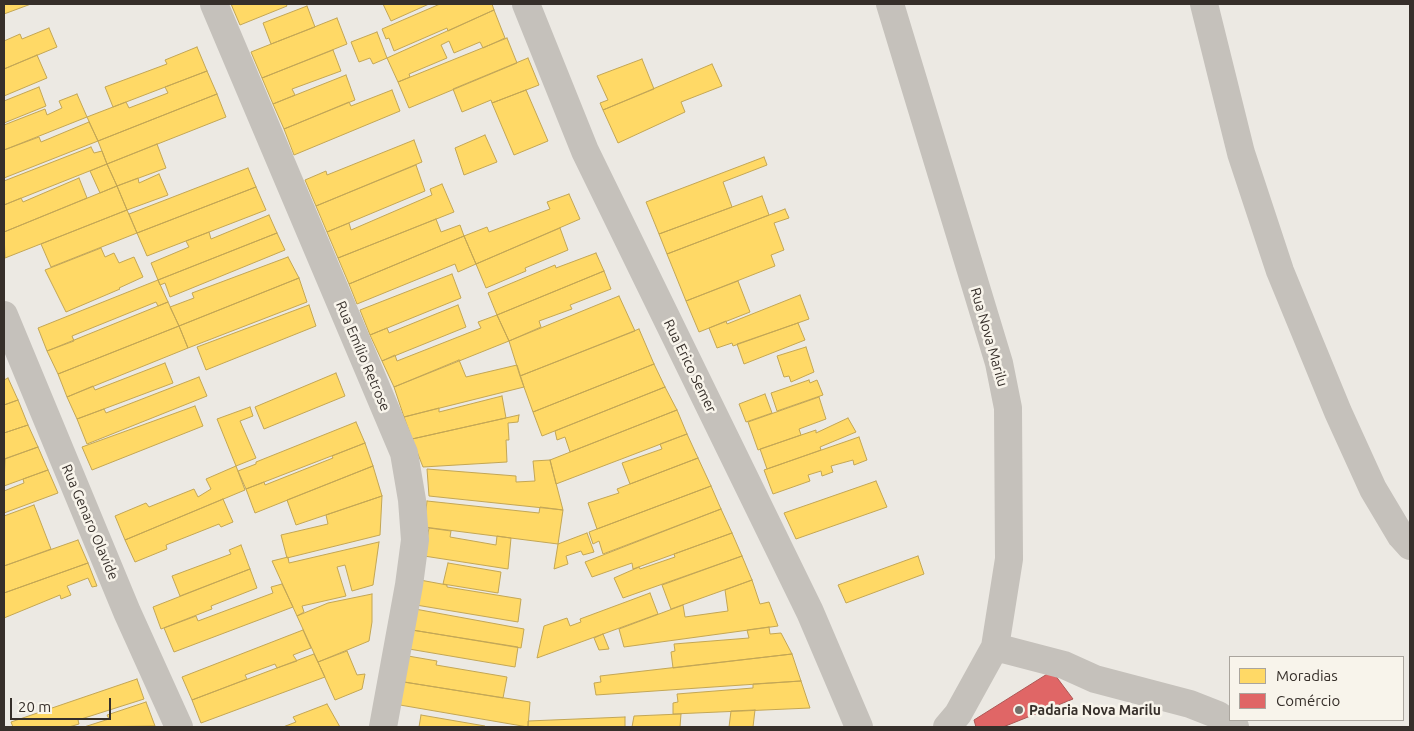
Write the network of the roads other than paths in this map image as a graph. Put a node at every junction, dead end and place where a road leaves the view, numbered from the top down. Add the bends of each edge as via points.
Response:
1 (214, 4) edge
2 (526, 4) edge
3 (890, 4) edge
4 (1204, 4) edge
5 (4, 315) edge
6 (1410, 546) edge
7 (995, 647) junction
8 (179, 727) edge
9 (383, 727) edge
10 (859, 727) edge
11 (947, 727) edge
12 (1235, 727) edge

1 - 9 street, Rua Emílio Retrose via 404,453 415,540
2 - 10 street, Rua Erico Semer via 585,151 810,612
3 - 7 street, Rua Nova Marilu via 999,363 1008,408 1009,559
4 - 6 street via 1241,153 1280,271 1373,489
5 - 8 street, Rua Genaro Olavide via 127,612
7 - 11 street, Rua Nova Marilu via 958,714
7 - 12 street via 1064,665 1095,679 1190,704 1218,715

